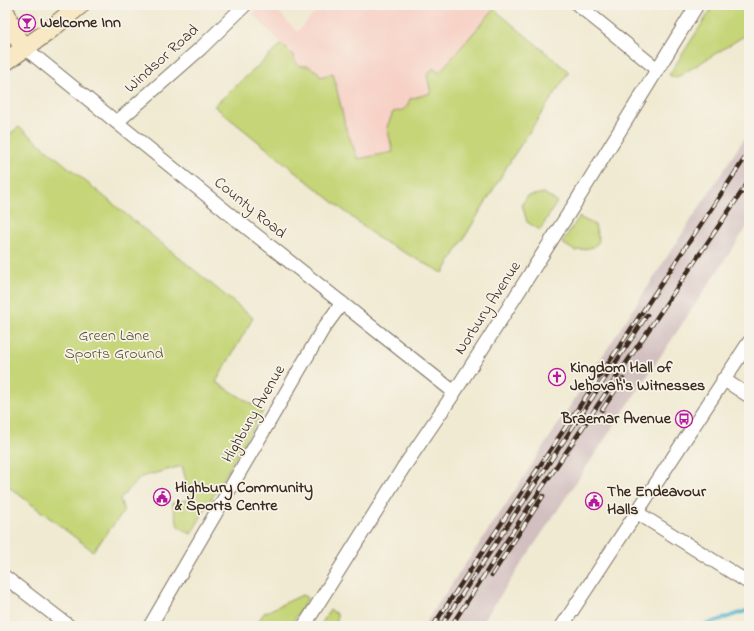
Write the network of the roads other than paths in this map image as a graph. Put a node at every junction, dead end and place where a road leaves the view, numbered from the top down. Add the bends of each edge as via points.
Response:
1 (80, 5) edge
2 (245, 5) edge
3 (578, 5) edge
4 (697, 5) edge
5 (5, 11) edge
6 (25, 48) junction
7 (5, 62) edge
8 (657, 69) junction
9 (117, 122) junction
10 (342, 303) junction
11 (749, 342) edge
12 (723, 379) junction
13 (454, 392) junction
14 (749, 396) edge
15 (636, 512) junction
16 (5, 577) edge
17 (749, 583) edge
18 (69, 626) edge
19 (150, 626) edge
20 (304, 626) edge
21 (562, 626) edge

1 - 6 main road
2 - 9 street, Windsor Road via 201,48
3 - 8 street
4 - 8 street, Norbury Avenue
5 - 6 main road via 16,36
6 - 7 main road
6 - 9 street, County Road
8 - 13 street, Norbury Avenue via 574,205
9 - 10 street, County Road
10 - 13 street, County Road
10 - 19 street, Highbury Avenue via 323,329
11 - 12 street
12 - 14 street
12 - 15 street
13 - 20 street, Norbury Avenue
15 - 17 street
15 - 21 street
16 - 18 street

